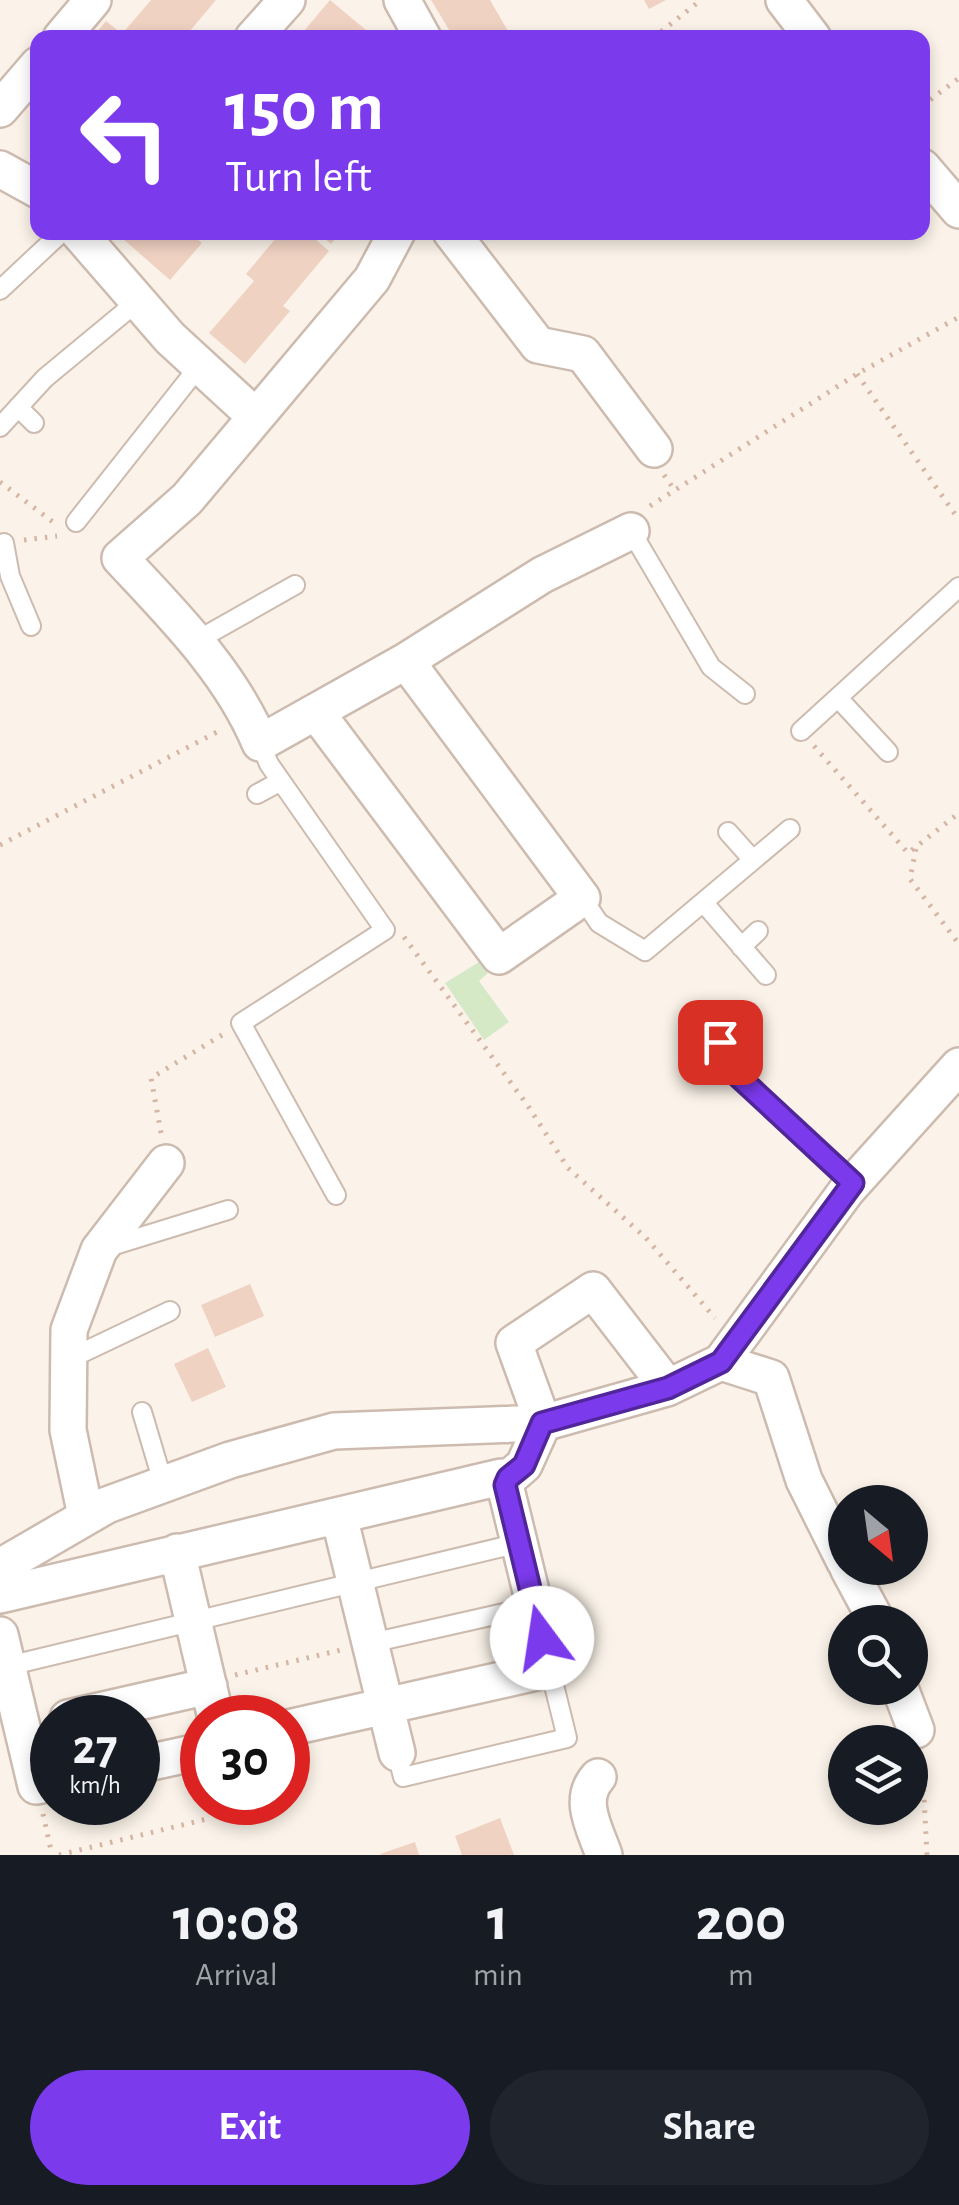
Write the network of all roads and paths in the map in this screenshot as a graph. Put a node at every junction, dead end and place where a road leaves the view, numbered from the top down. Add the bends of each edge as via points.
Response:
1 (92, 0) edge
2 (287, 0) edge
3 (702, 0) edge
4 (784, 0) edge
5 (68, 30) edge
6 (260, 30) edge
7 (664, 30) edge
8 (807, 30) edge
9 (30, 74) edge
10 (959, 78) edge
11 (930, 100) edge
12 (0, 109) edge
13 (930, 177) edge
14 (959, 210) edge
15 (53, 240) edge
16 (85, 240) edge
17 (393, 240) edge
18 (456, 240) edge
19 (0, 290) edge
20 (138, 301) junction
21 (959, 317) edge
22 (200, 365) junction
23 (858, 374) junction
24 (18, 407) junction
25 (255, 416) junction
26 (34, 423) dead end
27 (0, 426) edge
28 (654, 449) dead end
29 (959, 520) edge
30 (73, 528) joint
31 (631, 531) junction
32 (24, 540) joint
33 (2, 544) edge
34 (295, 585) dead end
35 (959, 587) edge
36 (30, 626) dead end
37 (196, 640) junction
38 (406, 661) junction
39 (745, 694) dead end
40 (838, 698) junction
41 (316, 712) junction
42 (254, 729) junction
43 (801, 732) joint
44 (888, 752) dead end
45 (281, 781) junction
46 (257, 794) dead end
47 (959, 813) edge
48 (790, 829) dead end
49 (728, 832) dead end
50 (0, 845) edge
51 (917, 846) junction
52 (753, 860) junction
53 (582, 898) junction
54 (703, 902) junction
55 (386, 930) junction
56 (758, 931) dead end
57 (959, 944) edge
58 (741, 947) junction
59 (766, 975) dead end
60 (241, 1023) junction
61 (720, 1042) dead end
62 (958, 1068) edge
63 (166, 1163) joint
64 (853, 1183) junction
65 (336, 1195) dead end
66 (228, 1210) dead end
67 (99, 1250) junction
68 (170, 1311) dead end
69 (729, 1353) junction
70 (69, 1359) junction
71 (663, 1389) junction
72 (142, 1412) dead end
73 (542, 1423) junction
74 (508, 1478) junction
75 (164, 1486) junction
76 (86, 1516) junction
77 (339, 1516) junction
78 (828, 1527) edge
79 (519, 1543) junction
80 (177, 1552) junction
81 (0, 1567) edge
82 (357, 1583) junction
83 (0, 1595) edge
84 (535, 1606) junction
85 (194, 1622) junction
86 (371, 1644) junction
87 (4, 1651) edge
88 (550, 1669) junction
89 (211, 1695) edge
90 (387, 1704) junction
91 (30, 1707) edge
92 (310, 1723) edge
93 (398, 1753) joint
94 (598, 1777) dead end
95 (50, 1825) edge
96 (183, 1825) edge
97 (925, 1825) edge
98 (55, 1855) edge
99 (604, 1855) edge
100 (927, 1855) edge

1 - 5 street
2 - 6 street
3 - 7 path
4 - 8 street
9 - 12 street
10 - 11 path
13 - 14 street
15 - 19 lane
16 - 20 street
17 - 25 street via 372,279
18 - 28 street via 505,322 538,346 584,354
20 - 22 street
20 - 24 lane
21 - 23 path
22 - 25 street
22 - 30 lane
23 - 29 path
23 - 31 path via 642,511
24 - 26 lane
24 - 27 lane
25 - 37 street via 187,499 120,558
30 - 32 path
31 - 38 street via 542,575
31 - 39 lane via 677,626 711,668
32 - 33 lane
33 - 36 lane
34 - 37 lane
35 - 40 lane
37 - 42 street
38 - 41 street
38 - 53 street
40 - 43 lane
40 - 44 lane
41 - 42 street
41 - 53 street via 499,956
42 - 45 lane
42 - 50 path
43 - 51 path via 908,853
45 - 46 lane
45 - 55 lane
47 - 51 path
48 - 52 lane
49 - 52 lane
51 - 57 path via 910,879
52 - 54 lane
53 - 54 lane via 599,923 645,950
54 - 58 lane
55 - 60 lane
55 - 69 path via 396,926 568,1168 646,1238
56 - 58 lane
58 - 59 lane
60 - 63 path via 151,1078
60 - 65 lane
61 - 64 lane via 726,1065
62 - 64 street
63 - 67 street
64 - 69 street
66 - 67 lane
67 - 70 street via 69,1330
68 - 70 lane
69 - 71 street
69 - 78 street via 771,1378 804,1480
70 - 76 street via 68,1430
71 - 73 street
71 - 73 street via 593,1290 514,1342
72 - 75 lane
73 - 74 street via 524,1465
73 - 75 street via 334,1431
74 - 77 street
74 - 79 street
75 - 76 street
76 - 81 street
77 - 80 street
77 - 82 street
79 - 82 lane
79 - 84 street
80 - 83 street
80 - 85 street
82 - 85 lane
82 - 86 street
84 - 86 lane
84 - 88 street
85 - 87 lane
85 - 89 street
86 - 89 path
86 - 90 street
87 - 91 street
88 - 90 street
88 - 93 lane via 568,1738 403,1777
90 - 92 street
90 - 93 street
94 - 99 street via 586,1806
95 - 98 path
96 - 98 path
97 - 100 path

